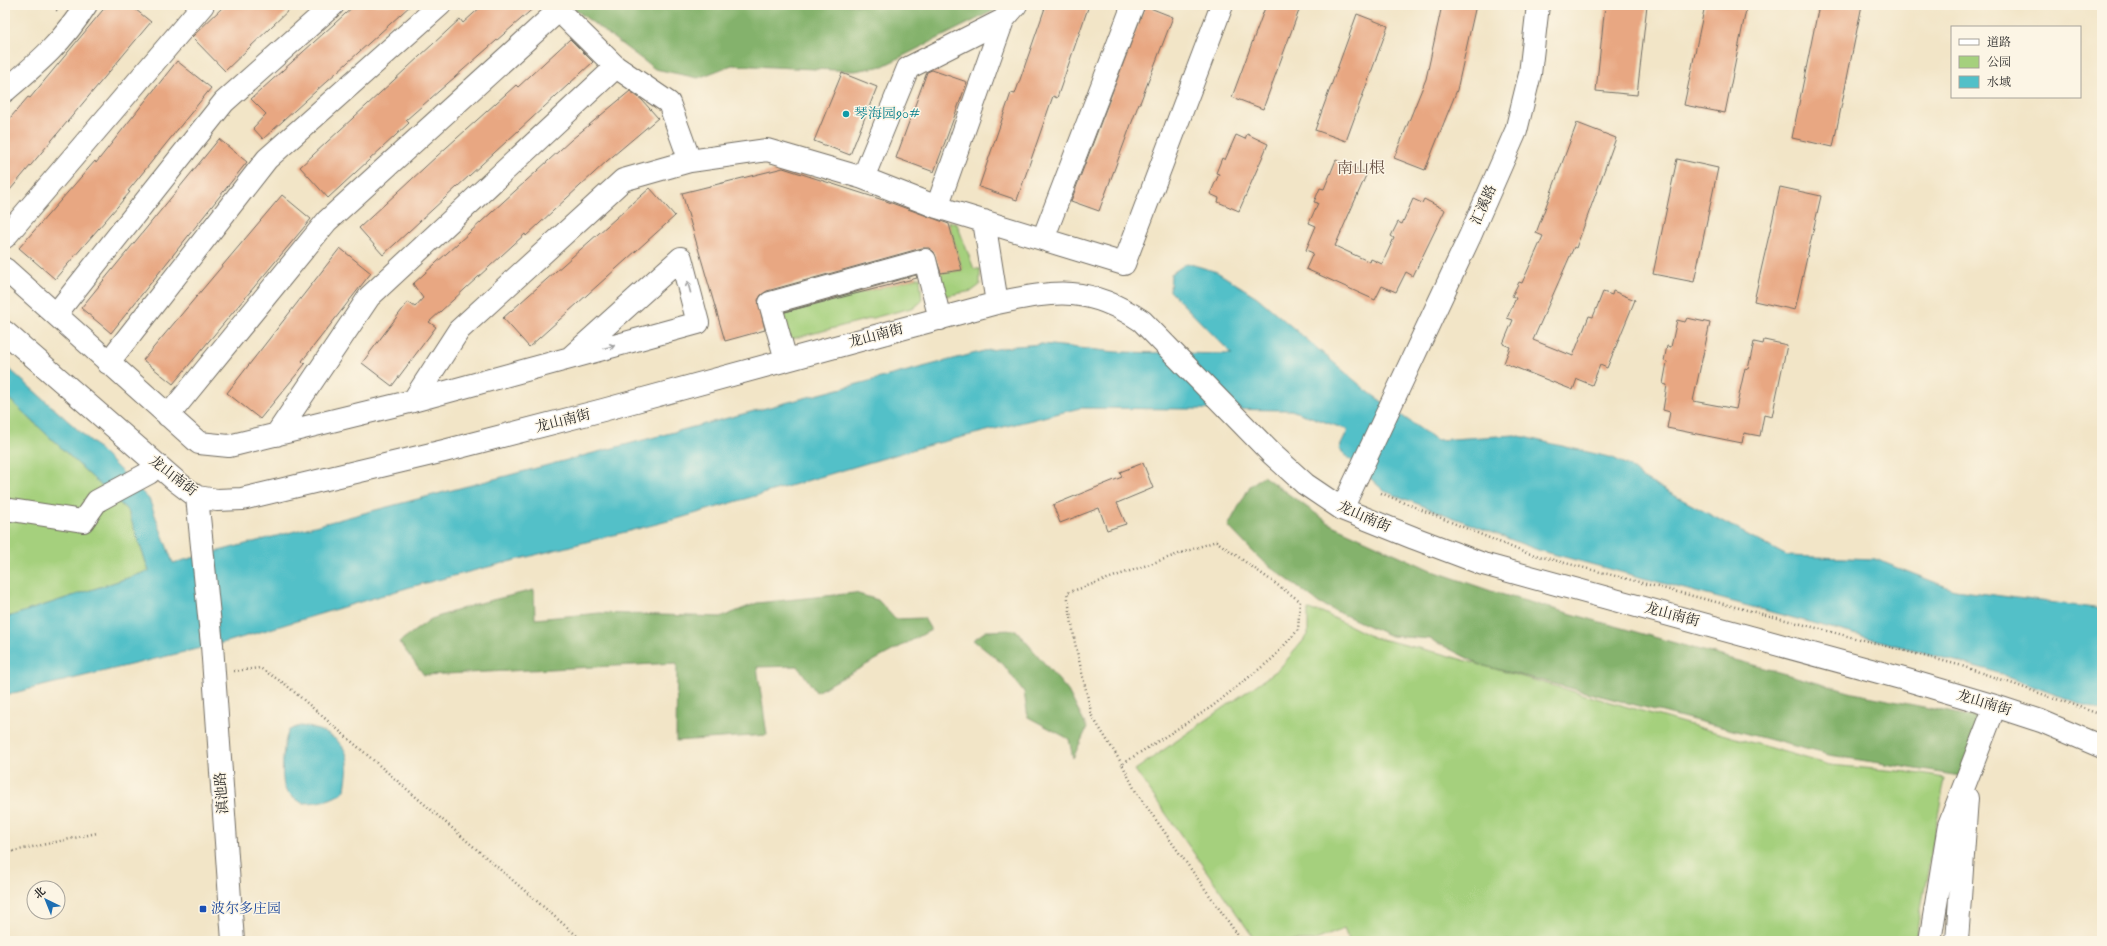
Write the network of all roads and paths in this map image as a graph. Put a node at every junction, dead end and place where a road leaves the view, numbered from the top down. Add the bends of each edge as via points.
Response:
1 (50, 5) edge
2 (86, 5) edge
3 (203, 5) edge
4 (333, 5) edge
5 (440, 5) edge
6 (1133, 5) edge
7 (1222, 5) edge
8 (1538, 5) edge
9 (555, 8) edge
10 (59, 12) dead end
11 (1010, 12) edge
12 (616, 67) junction
13 (5, 90) edge
14 (690, 161) junction
15 (864, 178) junction
16 (937, 207) junction
17 (984, 221) junction
18 (5, 237) edge
19 (1043, 240) junction
20 (5, 269) edge
21 (997, 303) junction
22 (56, 314) junction
23 (940, 319) junction
24 (5, 332) edge
25 (571, 357) junction
26 (786, 360) junction
27 (108, 363) junction
28 (413, 401) junction
29 (168, 416) junction
30 (276, 435) junction
31 (157, 465) junction
32 (1381, 493) dead end
33 (197, 497) junction
34 (5, 509) edge
35 (1342, 509) junction
36 (214, 675) junction
37 (1995, 706) junction
38 (2102, 715) edge
39 (2102, 747) edge
40 (1122, 764) junction
41 (1968, 778) junction
42 (97, 833) dead end
43 (5, 853) edge
44 (233, 941) edge
45 (583, 941) edge
46 (1242, 941) edge
47 (1930, 941) edge
48 (1957, 941) edge

1 - 10 path
2 - 13 street via 48,55
3 - 18 street
4 - 22 street via 224,102
5 - 27 street via 267,159
6 - 19 street
7 - 19 street via 1124,264
8 - 35 street, 汇溪路 via 1530,74 1516,131 1470,236
9 - 12 street
9 - 29 street via 328,221
11 - 15 street via 908,68
11 - 16 street
12 - 14 street via 670,103
12 - 30 street via 369,297
14 - 15 street via 767,150
14 - 28 street via 623,180 459,330
15 - 16 street
16 - 17 street
17 - 19 street
17 - 21 street
20 - 22 street
21 - 23 street, 龙山南街
21 - 35 street, 龙山南街 via 1042,294 1067,293 1093,297 1125,310 1142,321 1162,340 1263,445 1305,484
22 - 27 street
23 - 26 street, 龙山南街
23 - 26 street via 925,260 770,302
24 - 31 street, 龙山南街
25 -> 25 street via 698,323 681,258 612,321
25 - 28 street
26 - 33 street, 龙山南街 via 444,451 249,497 217,500
27 - 29 street
28 - 30 street
29 - 30 street via 199,443 229,446
31 - 33 street, 龙山南街
31 - 34 street via 149,473 97,501 82,521
32 - 38 path via 1523,552 1959,665
33 - 36 street, 滇池路
35 - 37 street, 龙山南街 via 1483,564
36 - 44 street, 滇池路
36 - 45 path via 260,668 285,684
37 - 39 street, 龙山南街 via 2041,721
37 - 41 street
40 - 40 path via 1210,708 1272,659 1298,630 1300,601 1216,542 1067,593 1075,643 1092,716
40 - 46 path via 1136,792
41 - 47 street via 1949,825
41 - 48 street
42 - 43 path

